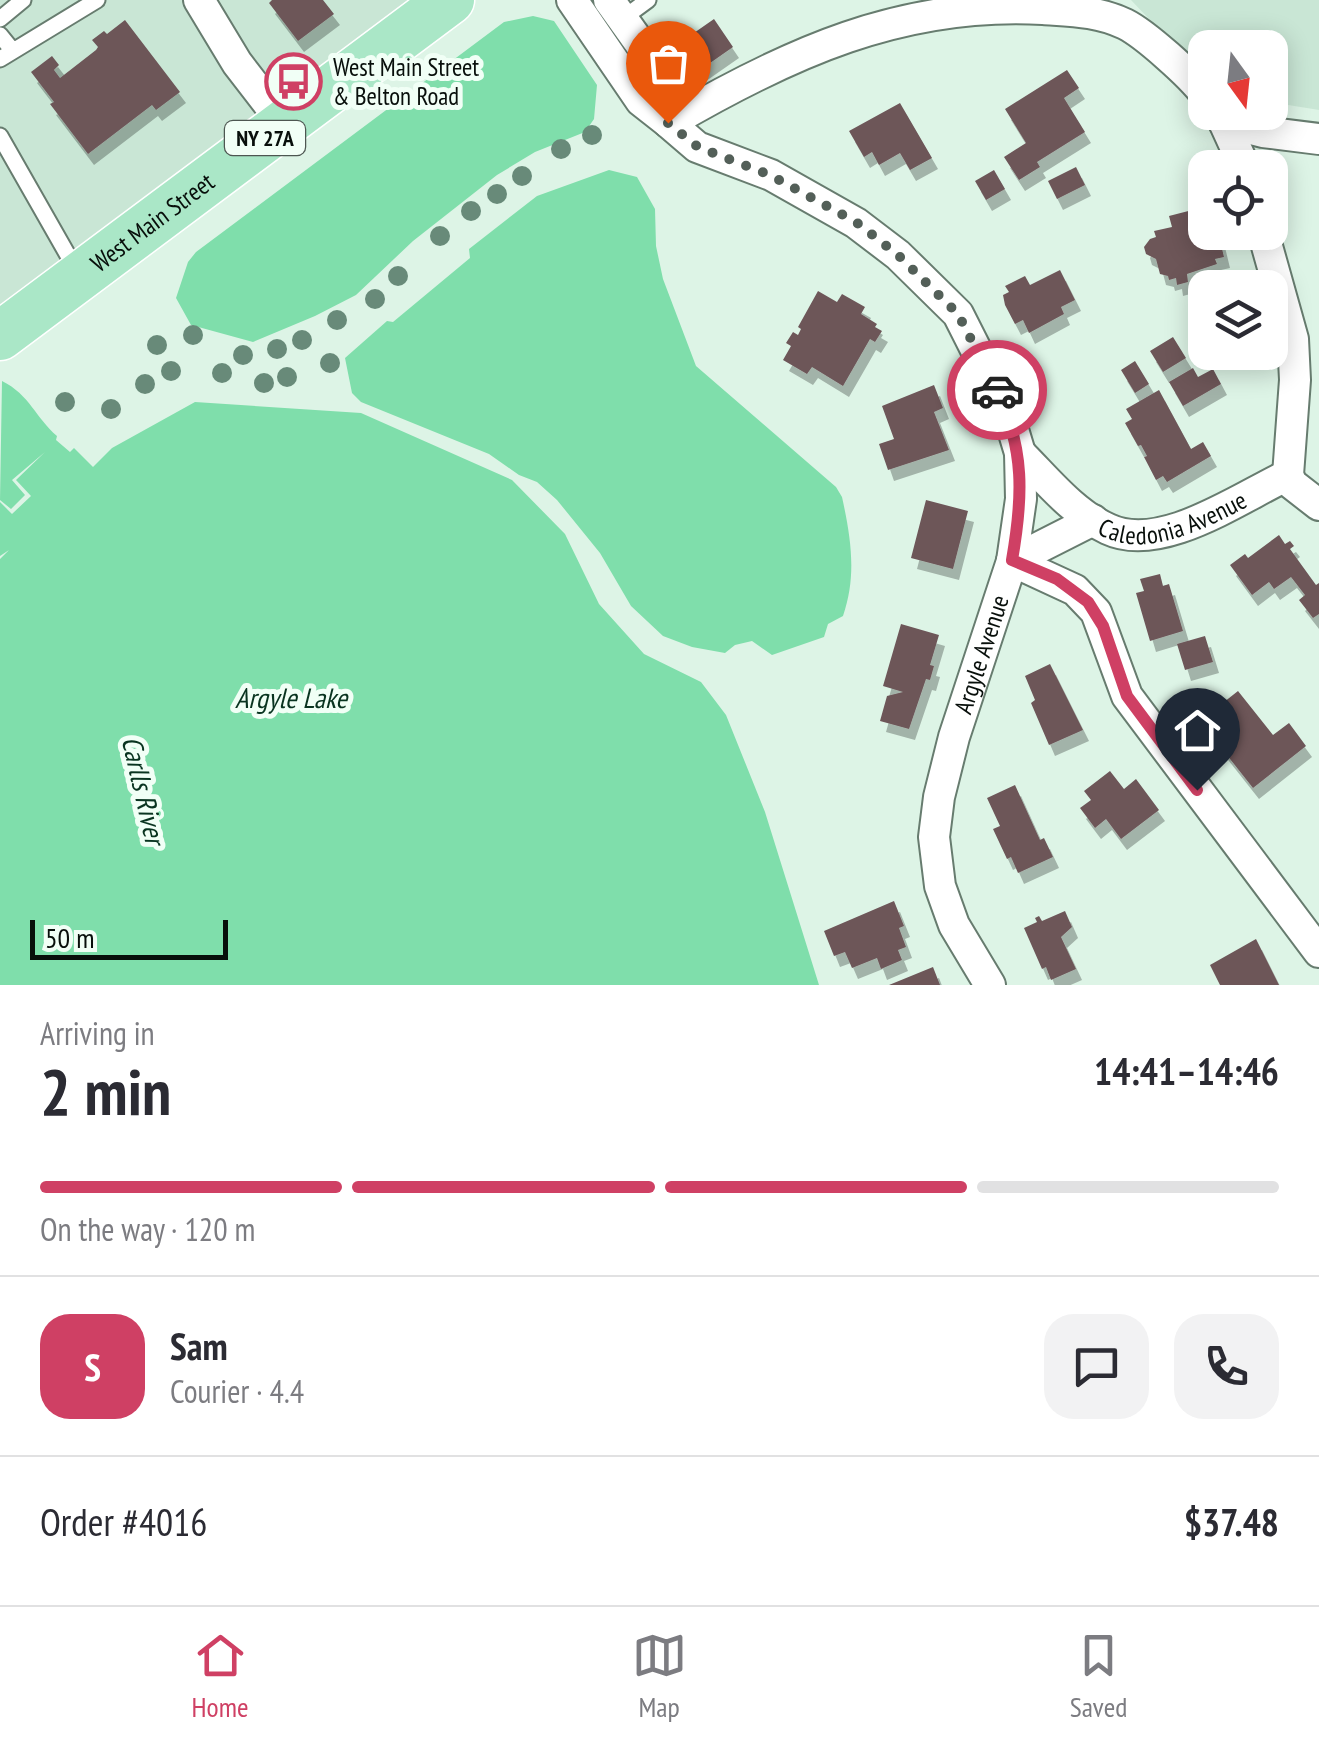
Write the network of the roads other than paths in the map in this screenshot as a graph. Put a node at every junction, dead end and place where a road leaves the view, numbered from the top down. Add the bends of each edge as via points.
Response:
1 (23, 0) edge
2 (97, 0) edge
3 (200, 0) edge
4 (450, 0) edge
5 (572, 0) edge
6 (1119, 12) edge
7 (619, 14) edge
8 (0, 19) edge
9 (0, 34) edge
10 (6, 55) edge
11 (1188, 77) edge
12 (668, 123) junction
13 (284, 124) junction
14 (1257, 130) edge
15 (0, 136) edge
16 (1319, 139) edge
17 (1268, 250) edge
18 (80, 277) junction
19 (0, 336) edge
20 (1020, 453) junction
21 (1288, 475) junction
22 (1319, 505) edge
23 (1092, 520) junction
24 (1012, 560) junction
25 (1319, 952) edge
26 (990, 985) edge

1 - 8 lane
2 - 10 lane
3 - 13 street
4 - 13 main road, West Main Street / NY 27A
5 - 7 street, Argyle Avenue
6 - 11 street
6 - 12 street via 1001,6 905,18 767,68
7 - 12 street, Argyle Avenue via 641,101
9 - 10 lane
12 - 20 street, Argyle Avenue via 698,147 770,175 856,222 926,280 958,314 983,359
13 - 18 main road, West Main Street / NY 27A
14 - 16 street
15 - 18 lane
17 - 21 street via 1293,339
18 - 19 main road, West Main Street / NY 27A
20 - 23 street, Caledonia Avenue
20 - 24 street, Argyle Avenue
21 - 22 street
21 - 23 street, Caledonia Avenue via 1168,532 1134,536
23 - 24 street
24 - 25 street via 1075,590 1096,612 1127,696
24 - 26 street, Argyle Avenue via 954,737 934,837 940,886 954,925

